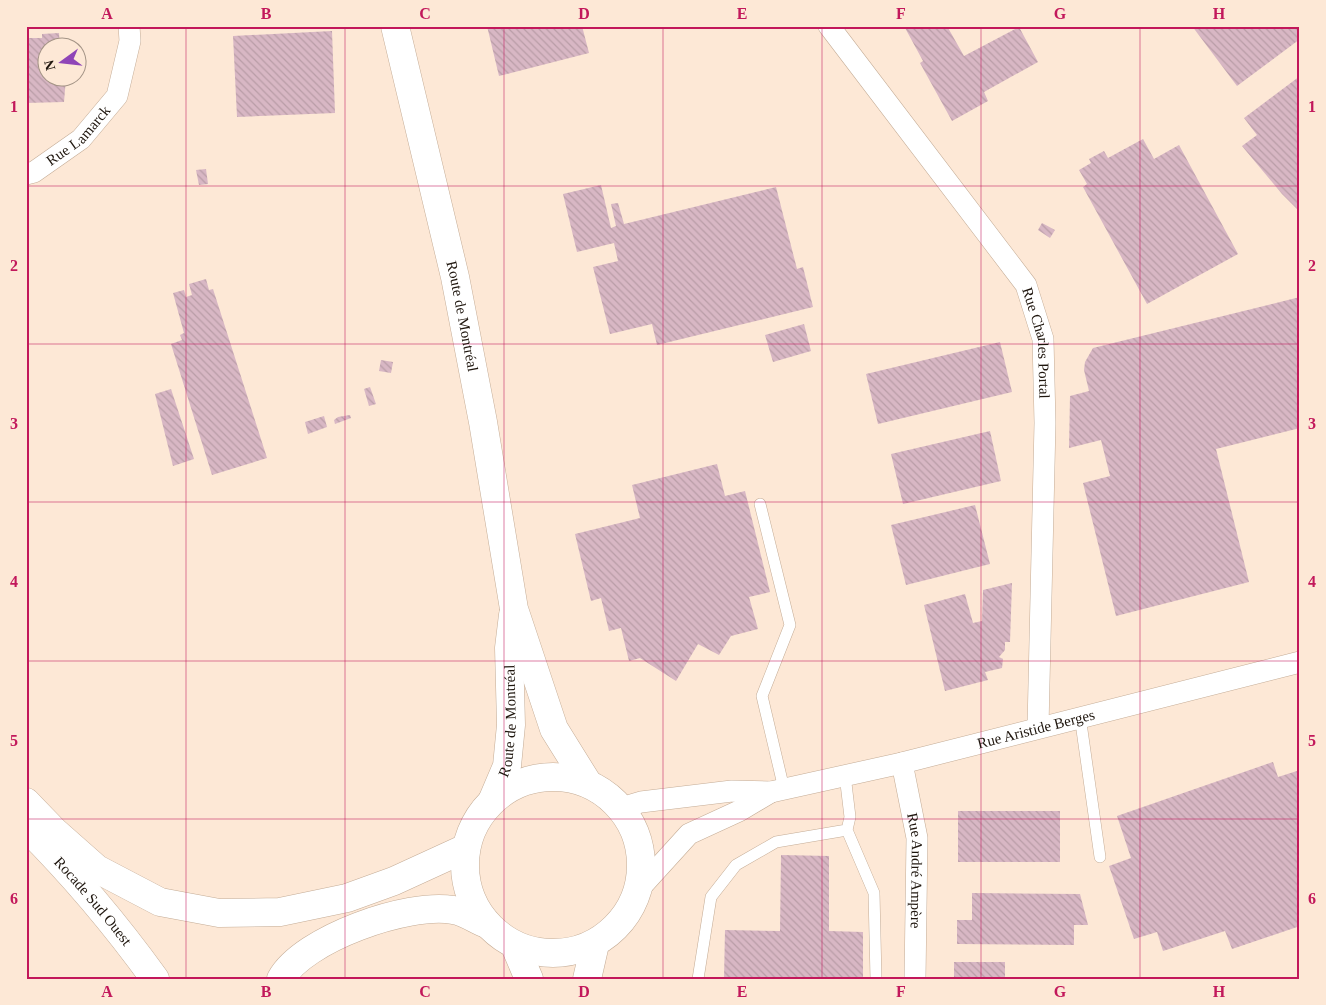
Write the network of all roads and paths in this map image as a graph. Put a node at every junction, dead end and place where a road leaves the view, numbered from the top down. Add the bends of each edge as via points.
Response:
1 (129, 26) edge
2 (395, 26) edge
3 (829, 26) edge
4 (26, 174) edge
5 (760, 504) dead end
6 (514, 609) junction
7 (1300, 662) edge
8 (1080, 716) junction
9 (1038, 727) junction
10 (902, 763) junction
11 (845, 775) junction
12 (587, 782) junction
13 (778, 791) junction
14 (493, 799) junction
15 (26, 802) edge
16 (621, 808) junction
17 (26, 827) edge
18 (847, 830) junction
19 (466, 848) junction
20 (1100, 857) dead end
21 (639, 889) junction
22 (484, 923) junction
23 (595, 944) junction
24 (515, 946) junction
25 (155, 979) edge
26 (281, 979) edge
27 (529, 979) edge
28 (588, 979) edge
29 (698, 979) edge
30 (876, 979) edge
31 (915, 979) edge

1 - 4 street, Rue Lamarck via 130,41 117,96 81,139 34,172
2 - 6 main road, Route de Montréal via 455,277
3 - 9 street, Rue Charles Portal via 1026,285 1043,340 1045,423
5 - 13 lane via 790,625 762,696
6 - 12 main road, Route de Montréal via 554,729
6 - 14 main road, Route de Montréal via 507,766
7 - 8 street, Rue Aristide Berges
8 - 9 street, Rue Aristide Berges
8 - 20 lane
9 - 10 street, Rue Aristide Berges
10 - 11 street, Rue Aristide Berges
10 - 31 street, Rue André Ampère via 917,838
11 - 13 street, Rue Aristide Berges
11 - 18 lane via 850,817
12 - 14 main road via 554,776 521,782
12 - 16 main road
13 - 16 street, Rue Aristide Berges via 732,791 641,802
13 - 21 street, Rue Aristide Berges via 689,834
14 - 19 main road via 476,821
15 - 19 main road via 97,869 160,902 219,913 280,912 347,898 394,881
16 - 21 main road via 635,831 642,860
17 - 25 main road, Rocade Sud Ouest via 75,880
18 - 29 lane via 776,842 736,866 711,897
18 - 30 lane via 874,893
19 - 22 main road via 464,874 471,900
21 - 23 main road via 630,911 615,930
22 - 24 main road
22 - 26 main road via 453,910 419,909 373,920 327,940 287,968
23 - 24 main road via 569,953 542,954
23 - 28 main road
24 - 27 main road

